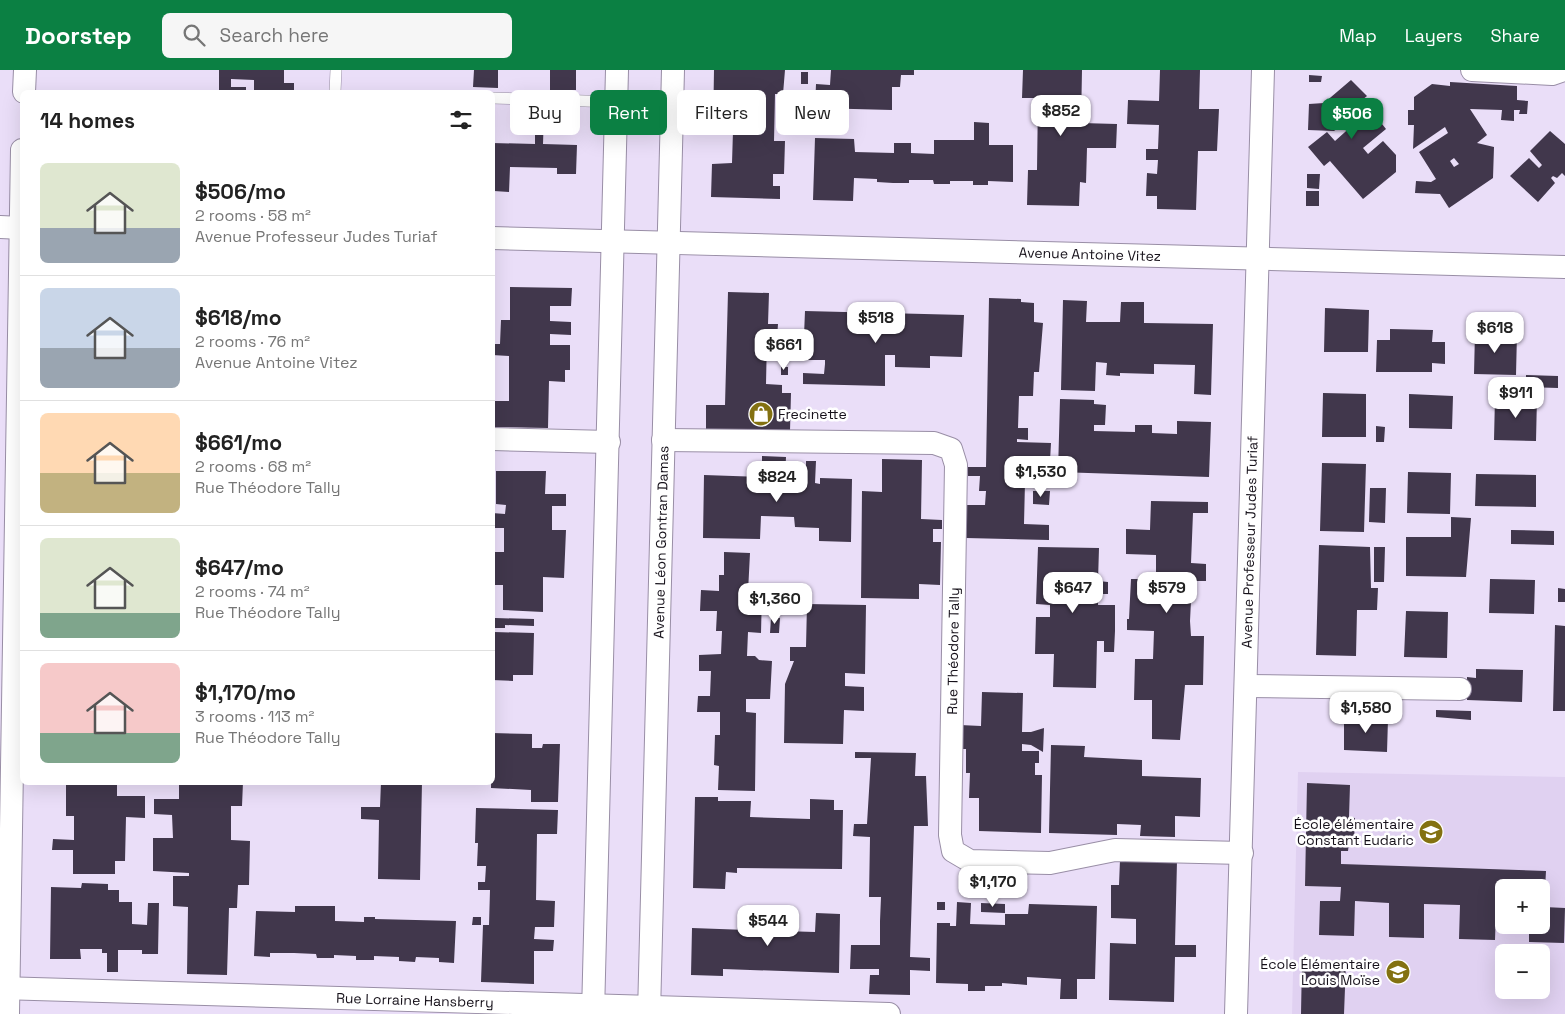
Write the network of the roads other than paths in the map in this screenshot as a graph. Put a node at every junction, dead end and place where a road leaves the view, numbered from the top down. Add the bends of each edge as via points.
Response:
1 (25, 70) edge
2 (336, 70) edge
3 (617, 70) edge
4 (673, 70) edge
5 (1263, 70) edge
6 (1472, 70) edge
7 (1564, 70) edge
8 (24, 90) edge
9 (335, 90) edge
10 (616, 90) edge
11 (495, 98) edge
12 (590, 101) edge
13 (615, 135) edge
14 (20, 170) edge
15 (14, 228) edge
16 (495, 238) edge
17 (613, 240) junction
18 (669, 242) junction
19 (1256, 260) junction
20 (1565, 267) edge
21 (495, 439) edge
22 (662, 440) junction
23 (609, 442) junction
24 (12, 664) edge
25 (1246, 686) junction
26 (1460, 689) dead end
27 (1242, 853) junction
28 (4, 988) edge
29 (266, 1004) edge
30 (423, 1007) edge
31 (593, 1009) edge
32 (649, 1010) edge
33 (8, 1014) edge
34 (889, 1014) edge
35 (1236, 1014) edge

1 - 8 street
2 - 9 lane
3 - 10 street
4 - 18 street, Avenue Léon Gontran Damas
5 - 19 street, Avenue Professeur Judes Turiaf
6 - 7 street via 1552,74
11 - 12 lane
13 - 17 street
14 - 15 street
15 - 24 street
16 - 17 street, Avenue Antoine Vitez
17 - 18 street, Avenue Antoine Vitez
17 - 23 street
18 - 19 street, Avenue Antoine Vitez
18 - 22 street, Avenue Léon Gontran Damas
19 - 20 street, Avenue Antoine Vitez
19 - 25 street, Avenue Professeur Judes Turiaf
21 - 23 street
22 - 27 street, Rue Théodore Tally via 934,443 951,448 956,465 950,835 953,851 970,861 1050,863 1116,850
22 - 32 street, Avenue Léon Gontran Damas
23 - 31 street
24 - 28 street
25 - 26 street
25 - 27 street, Avenue Professeur Judes Turiaf
27 - 35 street, Avenue Professeur Judes Turiaf
28 - 29 street, Rue Lorraine Hansberry
28 - 33 street
29 - 30 street, Rue Lorraine Hansberry
30 - 31 street, Rue Lorraine Hansberry
31 - 32 street, Rue Lorraine Hansberry
32 - 34 street, Rue Lorraine Hansberry

